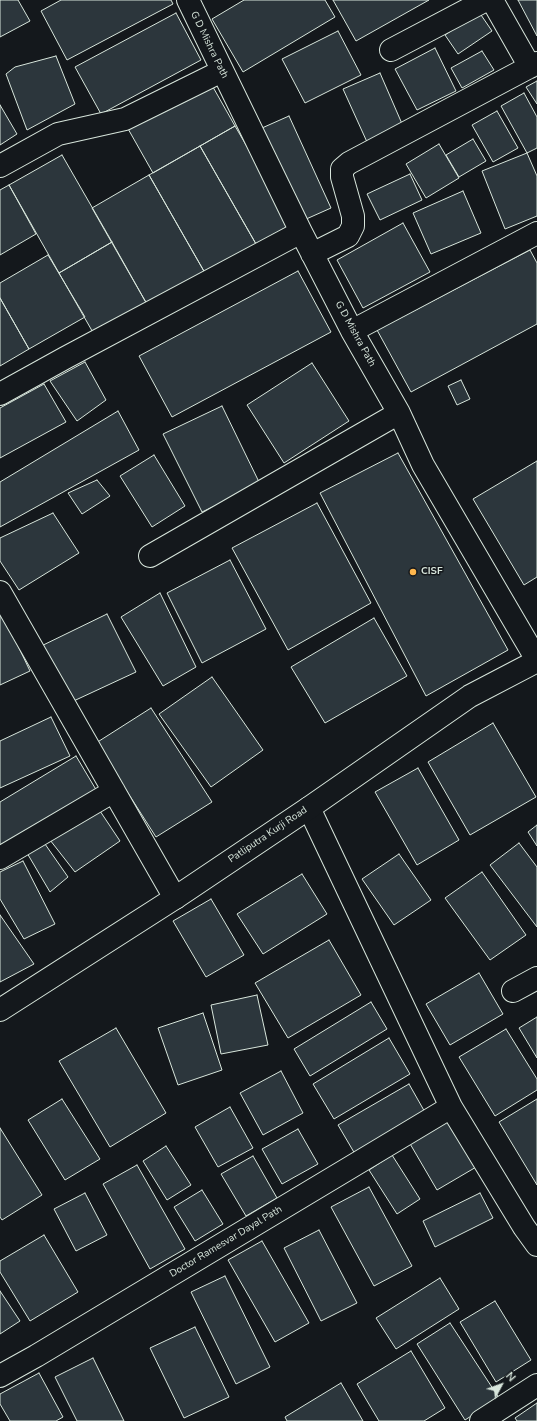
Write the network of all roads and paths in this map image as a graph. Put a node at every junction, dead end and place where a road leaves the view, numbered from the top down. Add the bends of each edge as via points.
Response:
1 (188, 0) edge
2 (486, 0) edge
3 (492, 0) edge
4 (391, 50) dead end
5 (534, 65) edge
6 (222, 71) junction
7 (0, 166) edge
8 (301, 232) junction
9 (537, 233) edge
10 (312, 254) junction
11 (352, 331) junction
12 (0, 394) edge
13 (399, 413) junction
14 (150, 556) dead end
15 (0, 592) edge
16 (537, 661) edge
17 (114, 792) junction
18 (309, 808) junction
19 (0, 858) edge
20 (175, 898) junction
21 (537, 978) edge
22 (513, 991) dead end
23 (0, 1010) edge
24 (451, 1107) junction
25 (530, 1222) edge
26 (537, 1245) edge
27 (0, 1376) edge
28 (537, 1385) edge
29 (481, 1421) edge

1 - 6 street, G D Mishra Path
2 - 4 street
3 - 5 street
5 - 10 street via 349,163 342,169 342,177 353,216 353,226 348,236
6 - 7 street via 125,118 58,134
6 - 8 street, G D Mishra Path
8 - 10 street, G D Mishra Path
8 - 12 street
9 - 11 street
10 - 11 street, G D Mishra Path
11 - 13 street, G D Mishra Path
13 - 14 street
13 - 16 street, G D Mishra Path via 423,465
15 - 17 street
16 - 18 street, Patliputra Kurji Road via 470,696
17 - 19 street
17 - 20 street
18 - 20 street, Patliputra Kurji Road
18 - 24 street
20 - 23 street, Patliputra Kurji Road
21 - 22 street
24 - 25 street
24 - 27 street, Doctor Ramesvar Dayal Path
25 - 26 street
28 - 29 street

